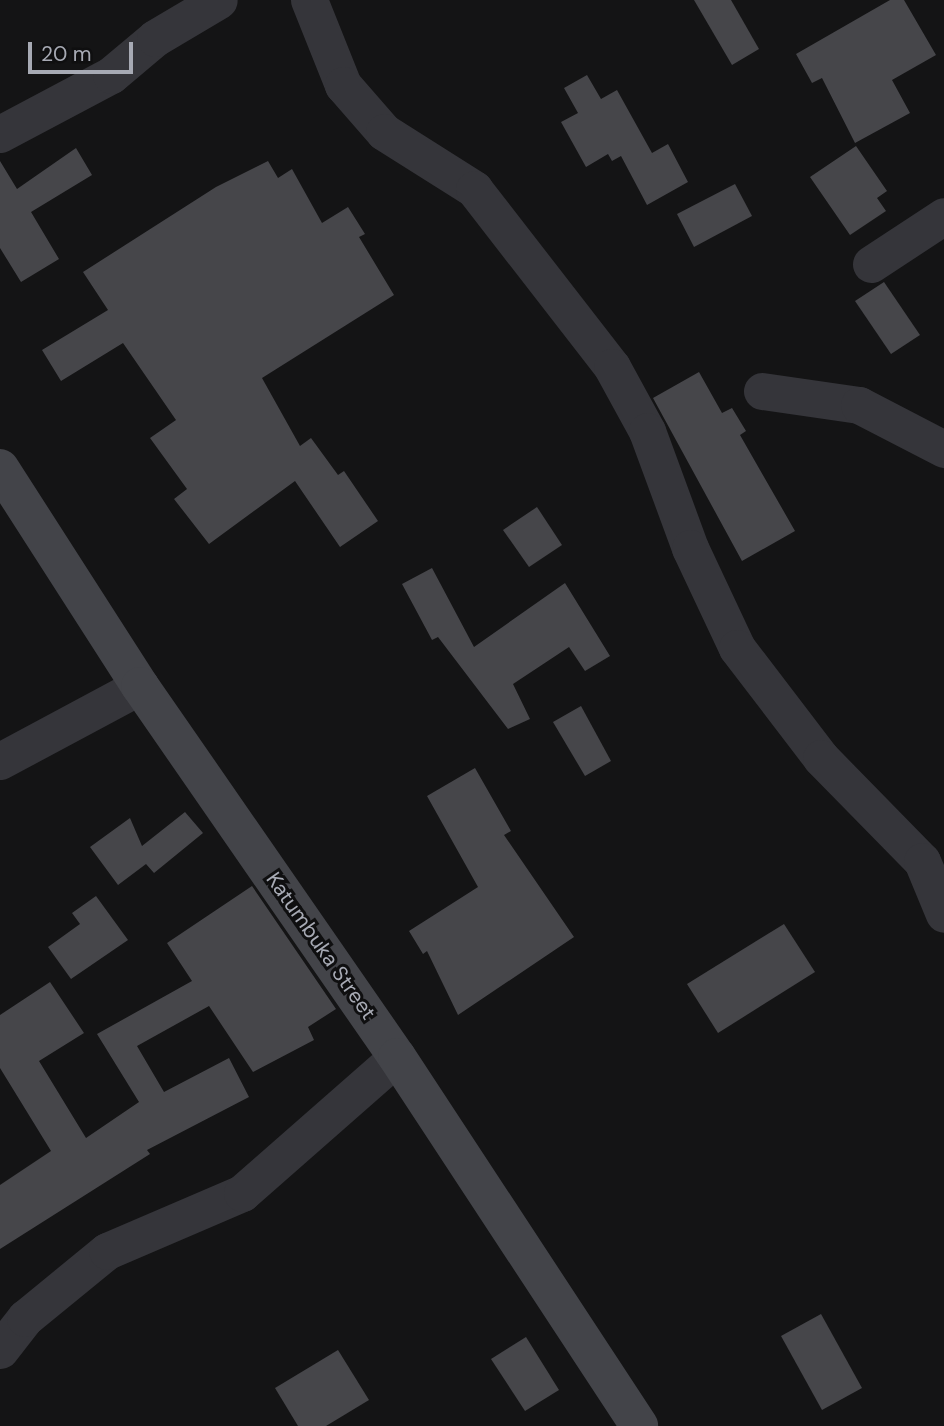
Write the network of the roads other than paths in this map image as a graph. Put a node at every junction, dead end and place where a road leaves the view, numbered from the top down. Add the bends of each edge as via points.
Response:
1 (219, 0) edge
2 (309, 0) edge
3 (0, 134) edge
4 (944, 216) edge
5 (871, 264) dead end
6 (762, 391) dead end
7 (944, 449) edge
8 (0, 468) edge
9 (140, 686) junction
10 (0, 761) edge
11 (944, 914) edge
12 (397, 1057) junction
13 (0, 1350) edge
14 (639, 1426) edge

1 - 3 street via 155,38 111,75
2 - 11 street via 343,85 384,132 474,189 612,368 647,431 690,548 737,648 821,758 922,861
4 - 5 street
6 - 7 street via 870,408
8 - 9 main road, Katumbuka Street
9 - 10 street
9 - 12 main road, Katumbuka Street
12 - 13 street via 242,1193 107,1251 25,1318
12 - 14 main road, Katumbuka Street

